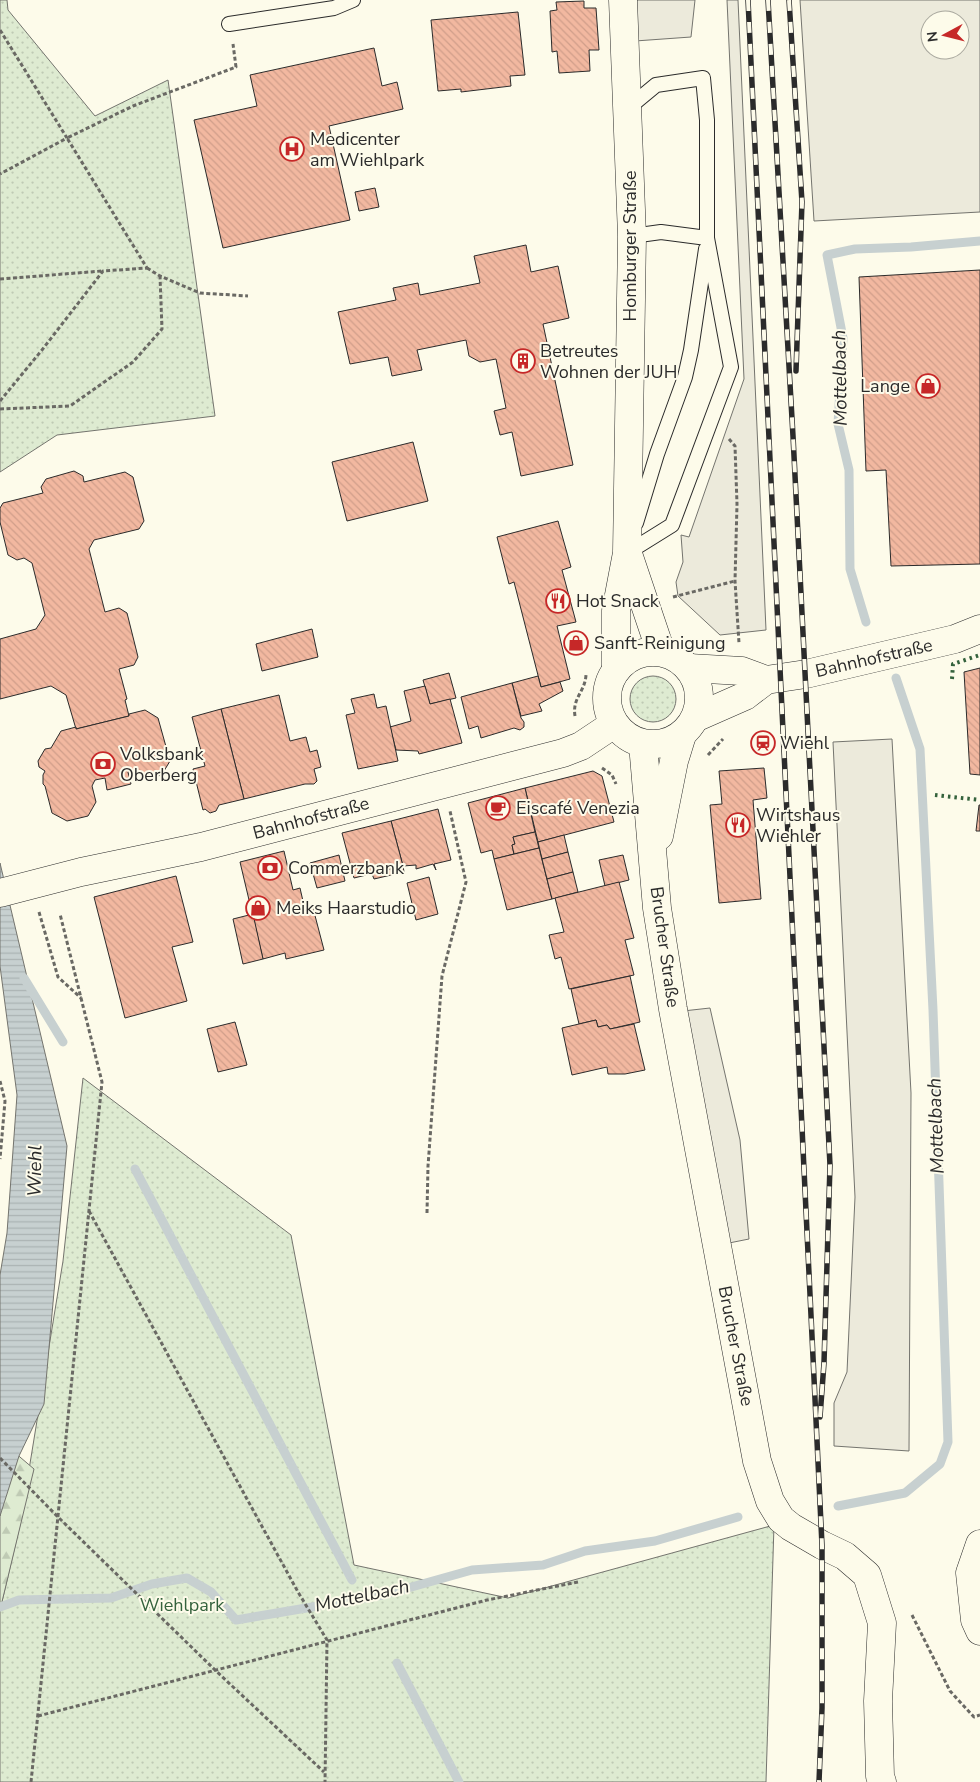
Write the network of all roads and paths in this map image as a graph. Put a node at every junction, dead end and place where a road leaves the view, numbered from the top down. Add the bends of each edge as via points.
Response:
1 (354, 0) edge
2 (623, 0) edge
3 (229, 24) joint
4 (0, 30) edge
5 (628, 109) junction
6 (67, 138) junction
7 (0, 174) edge
8 (632, 236) junction
9 (708, 238) junction
10 (147, 268) junction
11 (103, 270) junction
12 (160, 276) junction
13 (0, 279) edge
14 (248, 296) dead end
15 (0, 401) edge
16 (0, 408) edge
17 (708, 426) junction
18 (628, 553) junction
19 (735, 581) junction
20 (669, 598) dead end
21 (980, 629) edge
22 (738, 643) dead end
23 (661, 652) junction
24 (689, 668) junction
25 (616, 670) junction
26 (766, 680) junction
27 (614, 724) junction
28 (688, 726) junction
29 (643, 744) junction
30 (443, 783) junction
31 (654, 860) junction
32 (31, 885) junction
33 (0, 893) edge
34 (60, 914) dead end
35 (81, 998) junction
36 (0, 1082) edge
37 (0, 1159) edge
38 (89, 1210) junction
39 (427, 1213) dead end
40 (0, 1458) edge
41 (58, 1517) junction
42 (980, 1544) edge
43 (578, 1582) dead end
44 (911, 1613) dead end
45 (980, 1631) edge
46 (326, 1640) junction
47 (216, 1670) junction
48 (980, 1715) edge
49 (38, 1716) junction
50 (325, 1772) junction
51 (31, 1782) edge
52 (324, 1782) edge
53 (882, 1782) edge

1 - 3 lane via 334,8
2 - 5 street, Homburger Straße
3 - 6 path via 236,67 133,106
4 - 6 path
5 - 8 street, Homburger Straße
5 - 9 lane via 656,86 703,78 707,120
6 - 7 path
6 - 10 path
8 - 9 lane via 661,232
8 - 18 street, Homburger Straße
9 - 17 lane via 731,367
9 - 18 lane via 689,359
10 - 11 path
10 - 12 path
11 - 13 path
11 - 15 path
12 - 14 path via 200,293
12 - 16 path via 162,329 133,362 70,406
17 - 18 lane via 672,524
17 - 19 path via 725,434 735,446
18 - 23 street, Homburger Straße
18 - 25 street, Homburger Straße via 616,611
19 - 20 path
19 - 22 path
21 - 26 street, Bahnhofstraße via 955,639 806,674
23 - 24 street
23 - 25 street via 641,653 623,662
24 - 26 street, Bahnhofstraße via 742,672
24 - 28 street via 696,679 699,705
25 - 27 street via 610,680 606,703
26 - 28 street, Bahnhofstraße via 745,696
27 - 29 street via 624,734
27 - 30 street, Bahnhofstraße via 582,746 563,753
28 - 29 street via 670,742
28 - 31 street, Brucher Straße via 674,760
29 - 31 street, Brucher Straße
30 - 32 street, Bahnhofstraße via 201,847
30 - 39 path via 466,882 442,976
31 - 53 street, Brucher Straße via 657,908 673,1009 757,1461 770,1501 782,1519 845,1556 867,1576 882,1623 878,1701
32 - 33 street, Bahnhofstraße
32 - 35 path via 58,977
34 - 35 path
35 - 38 path via 102,1082
36 - 37 path via 5,1101
38 - 41 path
38 - 46 path
40 - 41 path
41 - 47 path
41 - 49 path
42 - 45 street via 970,1573 975,1620
43 - 46 path via 487,1600
44 - 48 path via 950,1691 974,1717
46 - 47 path
46 - 50 path
47 - 49 path
47 - 50 path
49 - 51 path
50 - 52 path

